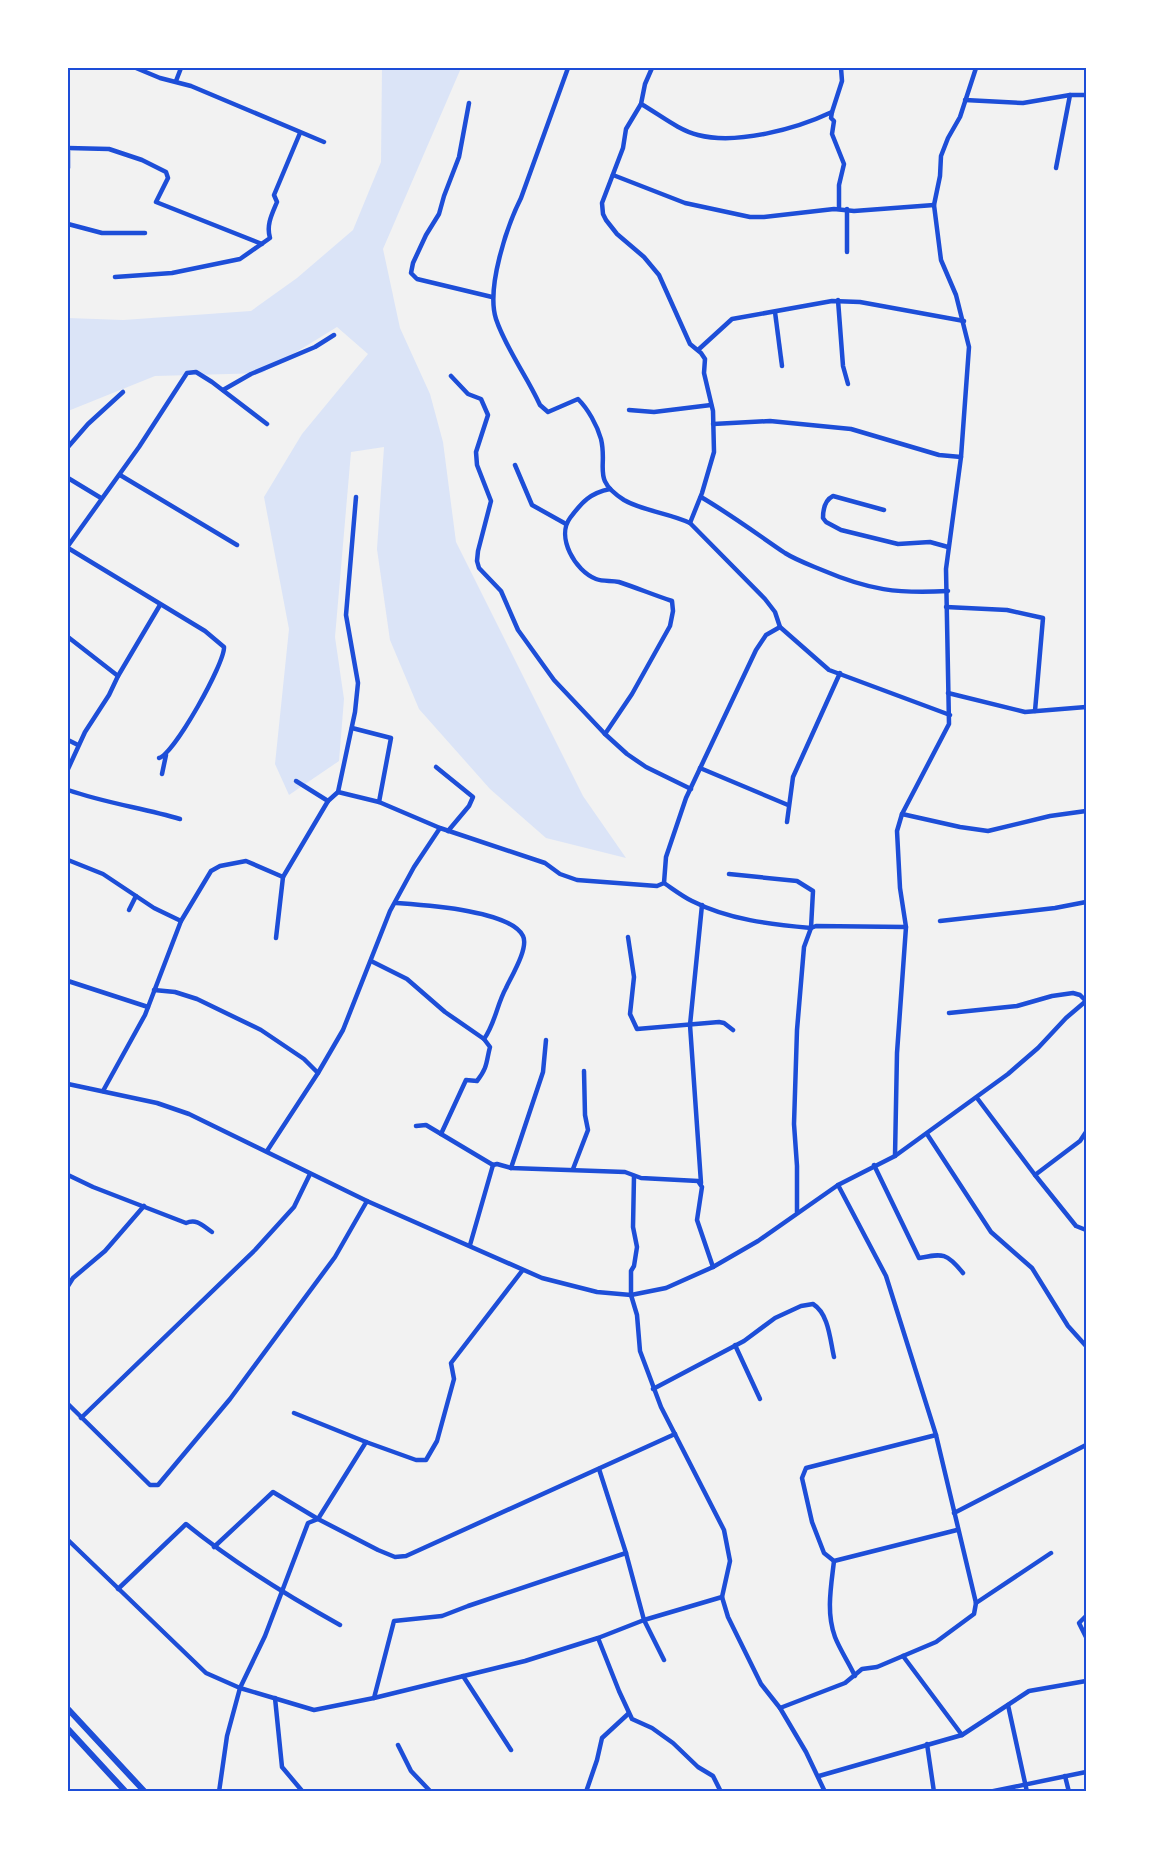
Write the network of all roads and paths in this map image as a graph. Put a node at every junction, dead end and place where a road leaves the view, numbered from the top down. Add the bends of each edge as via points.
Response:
1 (136, 68) edge
2 (181, 68) edge
3 (568, 68) edge
4 (652, 68) edge
5 (841, 68) edge
6 (976, 68) edge
7 (176, 81) junction
8 (1070, 95) junction
9 (1086, 95) edge
10 (965, 100) junction
11 (469, 103) dead end
12 (641, 104) junction
13 (832, 112) junction
14 (300, 133) junction
15 (324, 142) dead end
16 (68, 150) edge
17 (68, 168) edge
18 (1056, 168) dead end
19 (613, 175) junction
20 (934, 205) junction
21 (839, 208) junction
22 (847, 209) junction
23 (68, 224) edge
24 (145, 233) dead end
25 (262, 244) junction
26 (848, 252) dead end
27 (116, 277) dead end
28 (492, 297) junction
29 (838, 300) junction
30 (775, 312) junction
31 (964, 321) junction
32 (334, 335) dead end
33 (698, 350) junction
34 (783, 366) dead end
35 (451, 376) dead end
36 (848, 384) dead end
37 (223, 390) junction
38 (123, 392) dead end
39 (711, 405) junction
40 (629, 410) dead end
41 (713, 423) junction
42 (267, 424) dead end
43 (68, 447) edge
44 (961, 457) junction
45 (515, 465) dead end
46 (120, 475) junction
47 (68, 478) edge
48 (610, 489) junction
49 (356, 497) dead end
50 (700, 497) junction
51 (101, 498) junction
52 (884, 510) dead end
53 (690, 523) junction
54 (566, 524) junction
55 (237, 545) dead end
56 (68, 547) edge
57 (948, 548) junction
58 (948, 591) junction
59 (160, 605) junction
60 (946, 607) junction
61 (780, 627) junction
62 (68, 637) edge
63 (840, 673) junction
64 (118, 676) junction
65 (948, 693) junction
66 (1086, 707) edge
67 (1035, 711) junction
68 (950, 714) junction
69 (352, 728) junction
70 (605, 734) junction
71 (68, 740) edge
72 (78, 746) junction
73 (166, 755) junction
74 (159, 758) dead end
75 (436, 767) dead end
76 (700, 768) junction
77 (68, 769) edge
78 (162, 774) dead end
79 (296, 781) dead end
80 (691, 789) junction
81 (68, 790) edge
82 (338, 792) junction
83 (328, 801) junction
84 (379, 802) junction
85 (788, 805) junction
86 (1086, 811) edge
87 (902, 814) junction
88 (180, 819) dead end
89 (787, 822) dead end
90 (440, 828) junction
91 (448, 831) junction
92 (68, 860) edge
93 (729, 874) dead end
94 (283, 877) junction
95 (664, 883) junction
96 (136, 896) junction
97 (1086, 902) edge
98 (396, 903) junction
99 (702, 905) junction
100 (129, 910) dead end
101 (181, 921) junction
102 (940, 921) dead end
103 (906, 927) junction
104 (811, 928) junction
105 (628, 936) dead end
106 (276, 938) dead end
107 (371, 962) junction
108 (68, 981) edge
109 (154, 990) junction
110 (1086, 1001) edge
111 (148, 1007) junction
112 (949, 1013) dead end
113 (690, 1025) junction
114 (734, 1030) dead end
115 (484, 1039) junction
116 (546, 1040) dead end
117 (584, 1071) dead end
118 (318, 1072) junction
119 (68, 1084) edge
120 (103, 1091) junction
121 (977, 1098) junction
122 (416, 1126) dead end
123 (1086, 1132) edge
124 (441, 1134) junction
125 (927, 1134) junction
126 (267, 1151) junction
127 (895, 1156) junction
128 (492, 1165) junction
129 (874, 1165) junction
130 (511, 1168) junction
131 (573, 1169) junction
132 (310, 1174) junction
133 (68, 1175) edge
134 (1035, 1175) junction
135 (634, 1176) junction
136 (701, 1183) junction
137 (838, 1185) junction
138 (367, 1201) junction
139 (144, 1206) junction
140 (797, 1212) junction
141 (1086, 1230) edge
142 (212, 1232) dead end
143 (470, 1245) junction
144 (713, 1267) junction
145 (522, 1270) junction
146 (963, 1273) dead end
147 (68, 1286) edge
148 (631, 1295) junction
149 (735, 1345) junction
150 (1086, 1346) edge
151 (834, 1357) dead end
152 (653, 1389) junction
153 (760, 1399) dead end
154 (68, 1404) edge
155 (294, 1413) dead end
156 (81, 1418) junction
157 (675, 1434) junction
158 (936, 1435) junction
159 (366, 1442) junction
160 (1086, 1444) edge
161 (599, 1469) junction
162 (954, 1513) junction
163 (318, 1519) junction
164 (957, 1530) junction
165 (68, 1540) edge
166 (214, 1547) junction
167 (626, 1553) junction
168 (1051, 1553) dead end
169 (834, 1562) junction
170 (118, 1589) junction
171 (282, 1593) junction
172 (722, 1597) junction
173 (976, 1603) junction
174 (1086, 1616) edge
175 (644, 1620) junction
176 (340, 1624) dead end
177 (1086, 1637) edge
178 (598, 1638) junction
179 (903, 1656) junction
180 (664, 1660) dead end
181 (462, 1676) junction
182 (855, 1676) junction
183 (1086, 1682) edge
184 (240, 1688) junction
185 (275, 1698) junction
186 (374, 1698) junction
187 (1008, 1705) junction
188 (780, 1708) junction
189 (68, 1709) edge
190 (628, 1714) junction
191 (68, 1729) edge
192 (962, 1735) junction
193 (927, 1744) junction
194 (398, 1745) dead end
195 (511, 1750) dead end
196 (1086, 1772) edge
197 (819, 1776) junction
198 (1065, 1776) junction
199 (1024, 1784) junction
200 (589, 1790) edge
201 (126, 1791) edge
202 (145, 1791) edge
203 (219, 1791) edge
204 (303, 1791) edge
205 (431, 1791) edge
206 (721, 1791) edge
207 (825, 1791) edge
208 (934, 1791) edge
209 (989, 1791) edge
210 (1027, 1791) edge
211 (1069, 1791) edge

1 - 7 street
2 - 7 street
3 - 28 street via 512,217
4 - 12 street
5 - 13 street via 842,81
6 - 10 street
7 - 14 street
8 - 9 street
8 - 10 street via 1023,103
8 - 18 street
10 - 20 street via 941,156
11 - 28 street via 459,157 439,214 411,273 417,279
12 - 13 street via 686,131 746,138
12 - 19 street via 626,129
13 - 21 street via 832,134 844,164
14 - 15 street
14 - 25 street via 274,195 277,202 269,222 270,238
16 - 17 street
16 - 25 street via 109,149 142,160 166,172 168,177 156,202
19 - 21 street via 686,203 750,217
19 - 33 street via 602,202 603,214 617,234 644,256 659,275 690,344
20 - 22 street
20 - 31 street via 941,260
21 - 22 street
22 - 26 street
23 - 24 street via 102,233
25 - 27 street via 240,259 172,273
28 - 48 street via 495,318 540,405 548,412 578,399 589,412 601,440 601,476
29 - 30 street
29 - 31 street
29 - 36 street
30 - 33 street via 732,319
30 - 34 street
31 - 44 street via 969,347
32 - 37 street
33 - 39 street via 705,359
35 - 70 street via 468,394 481,399 488,415 476,452 491,501 478,551 479,568 501,591 518,630 554,680
37 - 42 street
37 - 46 street via 201,375 187,373
38 - 43 street
39 - 40 street via 654,412
39 - 41 street
41 - 44 street via 770,421 850,429 939,455
41 - 50 street via 714,452
44 - 57 street
45 - 54 street via 532,505
46 - 51 street
46 - 55 street
47 - 51 street
48 - 53 street via 625,500
48 - 54 street via 596,492
49 - 69 street via 346,615 358,683
50 - 53 street
50 - 58 street via 786,554 852,583 896,591
51 - 56 street
52 - 57 street via 833,496 825,504 823,518 841,530 898,544 930,542
53 - 61 street via 765,599
54 - 70 street via 566,543 572,559 586,573 672,601 670,626
56 - 59 street
57 - 58 street
58 - 60 street
59 - 64 street
59 - 73 street via 205,631 225,650 180,737
60 - 65 street
60 - 67 street via 1007,610 1043,618
61 - 63 street via 829,670
61 - 76 street via 766,635 756,650
62 - 64 street
63 - 68 street
63 - 85 street via 793,777
64 - 72 street
65 - 67 street via 1018,711
65 - 68 street
66 - 67 street
68 - 87 street via 949,724
69 - 82 street
69 - 84 street via 391,738
70 - 80 street via 646,767
71 - 72 street
72 - 77 street
73 - 74 street
73 - 78 street
75 - 91 street via 473,797
76 - 80 street
76 - 85 street
79 - 83 street
80 - 95 street via 666,856
81 - 88 street
82 - 83 street
82 - 84 street
83 - 94 street
84 - 90 street
85 - 89 street
86 - 87 street via 988,831
87 - 103 street via 897,831
90 - 91 street
90 - 98 street
91 - 95 street via 545,863 577,880 657,886
92 - 96 street via 103,874
93 - 104 street via 797,881 813,891
94 - 101 street via 246,861 220,866 206,877
94 - 106 street
95 - 99 street
96 - 100 street
96 - 101 street
97 - 102 street
98 - 107 street
98 - 115 street via 486,915 506,922 523,936 525,945
99 - 104 street via 748,920
99 - 113 street
101 - 109 street
103 - 104 street
103 - 127 street
104 - 140 street via 804,946 796,1040
105 - 113 street via 634,977 630,1014 634,1025 637,1029
107 - 115 street via 407,979
107 - 118 street via 343,1030
108 - 111 street
109 - 111 street
109 - 118 street via 197,999 261,1030
110 - 112 street via 1073,993 1017,1006
110 - 121 street via 1038,1048
111 - 120 street
113 - 114 street via 719,1022
113 - 136 street
115 - 124 street via 490,1047 488,1062 477,1081 466,1080
116 - 130 street via 543,1072
117 - 131 street via 588,1130
118 - 126 street
119 - 120 street
120 - 126 street via 189,1114
121 - 125 street
121 - 134 street
122 - 124 street via 426,1125
123 - 134 street via 1080,1141
124 - 128 street
125 - 127 street
125 - 150 street via 991,1232 1032,1268 1068,1326
126 - 132 street
127 - 129 street
128 - 130 street
128 - 143 street
129 - 137 street
129 - 146 street via 919,1258 940,1254 951,1258
130 - 131 street
131 - 135 street
132 - 138 street
132 - 156 street via 294,1207 255,1250
133 - 139 street
134 - 141 street via 1076,1226
135 - 136 street via 695,1179
135 - 148 street via 633,1227 638,1247 631,1271
136 - 144 street via 697,1220
137 - 140 street
137 - 158 street via 886,1276
138 - 143 street
138 - 156 street via 335,1257 230,1399 158,1485 150,1485
139 - 142 street via 186,1222 199,1222
139 - 147 street
140 - 144 street
143 - 145 street
144 - 148 street via 666,1288
145 - 148 street via 563,1285
145 - 159 street via 451,1362 454,1379 438,1441 426,1460
148 - 152 street via 640,1351
149 - 151 street via 775,1318 813,1304 820,1308 825,1320
149 - 152 street
149 - 153 street
152 - 157 street
154 - 156 street
155 - 159 street
157 - 161 street
157 - 172 street via 724,1530 730,1561
158 - 162 street
158 - 169 street via 804,1470 802,1478 812,1522 824,1553
159 - 163 street
160 - 162 street
161 - 163 street via 406,1556 395,1557
161 - 167 street
162 - 164 street
163 - 166 street via 273,1492
163 - 171 street via 308,1523
164 - 169 street
164 - 173 street
165 - 170 street
166 - 170 street via 186,1524
166 - 171 street
167 - 175 street
167 - 186 street via 442,1616 394,1621
168 - 173 street
169 - 182 street via 829,1601 835,1638
170 - 184 street via 206,1673
171 - 176 street
171 - 184 street
172 - 175 street
172 - 188 street via 761,1684
173 - 179 street via 974,1614 936,1641
174 - 177 street via 1079,1623
175 - 178 street
175 - 180 street
178 - 181 street
178 - 190 street
179 - 182 street via 862,1669
179 - 192 street
181 - 186 street
181 - 195 street
182 - 188 street
183 - 187 street via 1029,1691
184 - 185 street
184 - 203 street via 227,1736
185 - 186 street via 314,1710
185 - 204 street via 282,1767
187 - 192 street
187 - 199 street
188 - 197 street
189 - 202 street
190 - 200 street via 602,1738
190 - 206 street via 674,1743 713,1776
191 - 201 street
192 - 193 street
193 - 197 street
193 - 208 street
194 - 205 street via 411,1771
196 - 198 street
197 - 207 street
198 - 199 street
198 - 211 street
199 - 209 street
199 - 210 street

